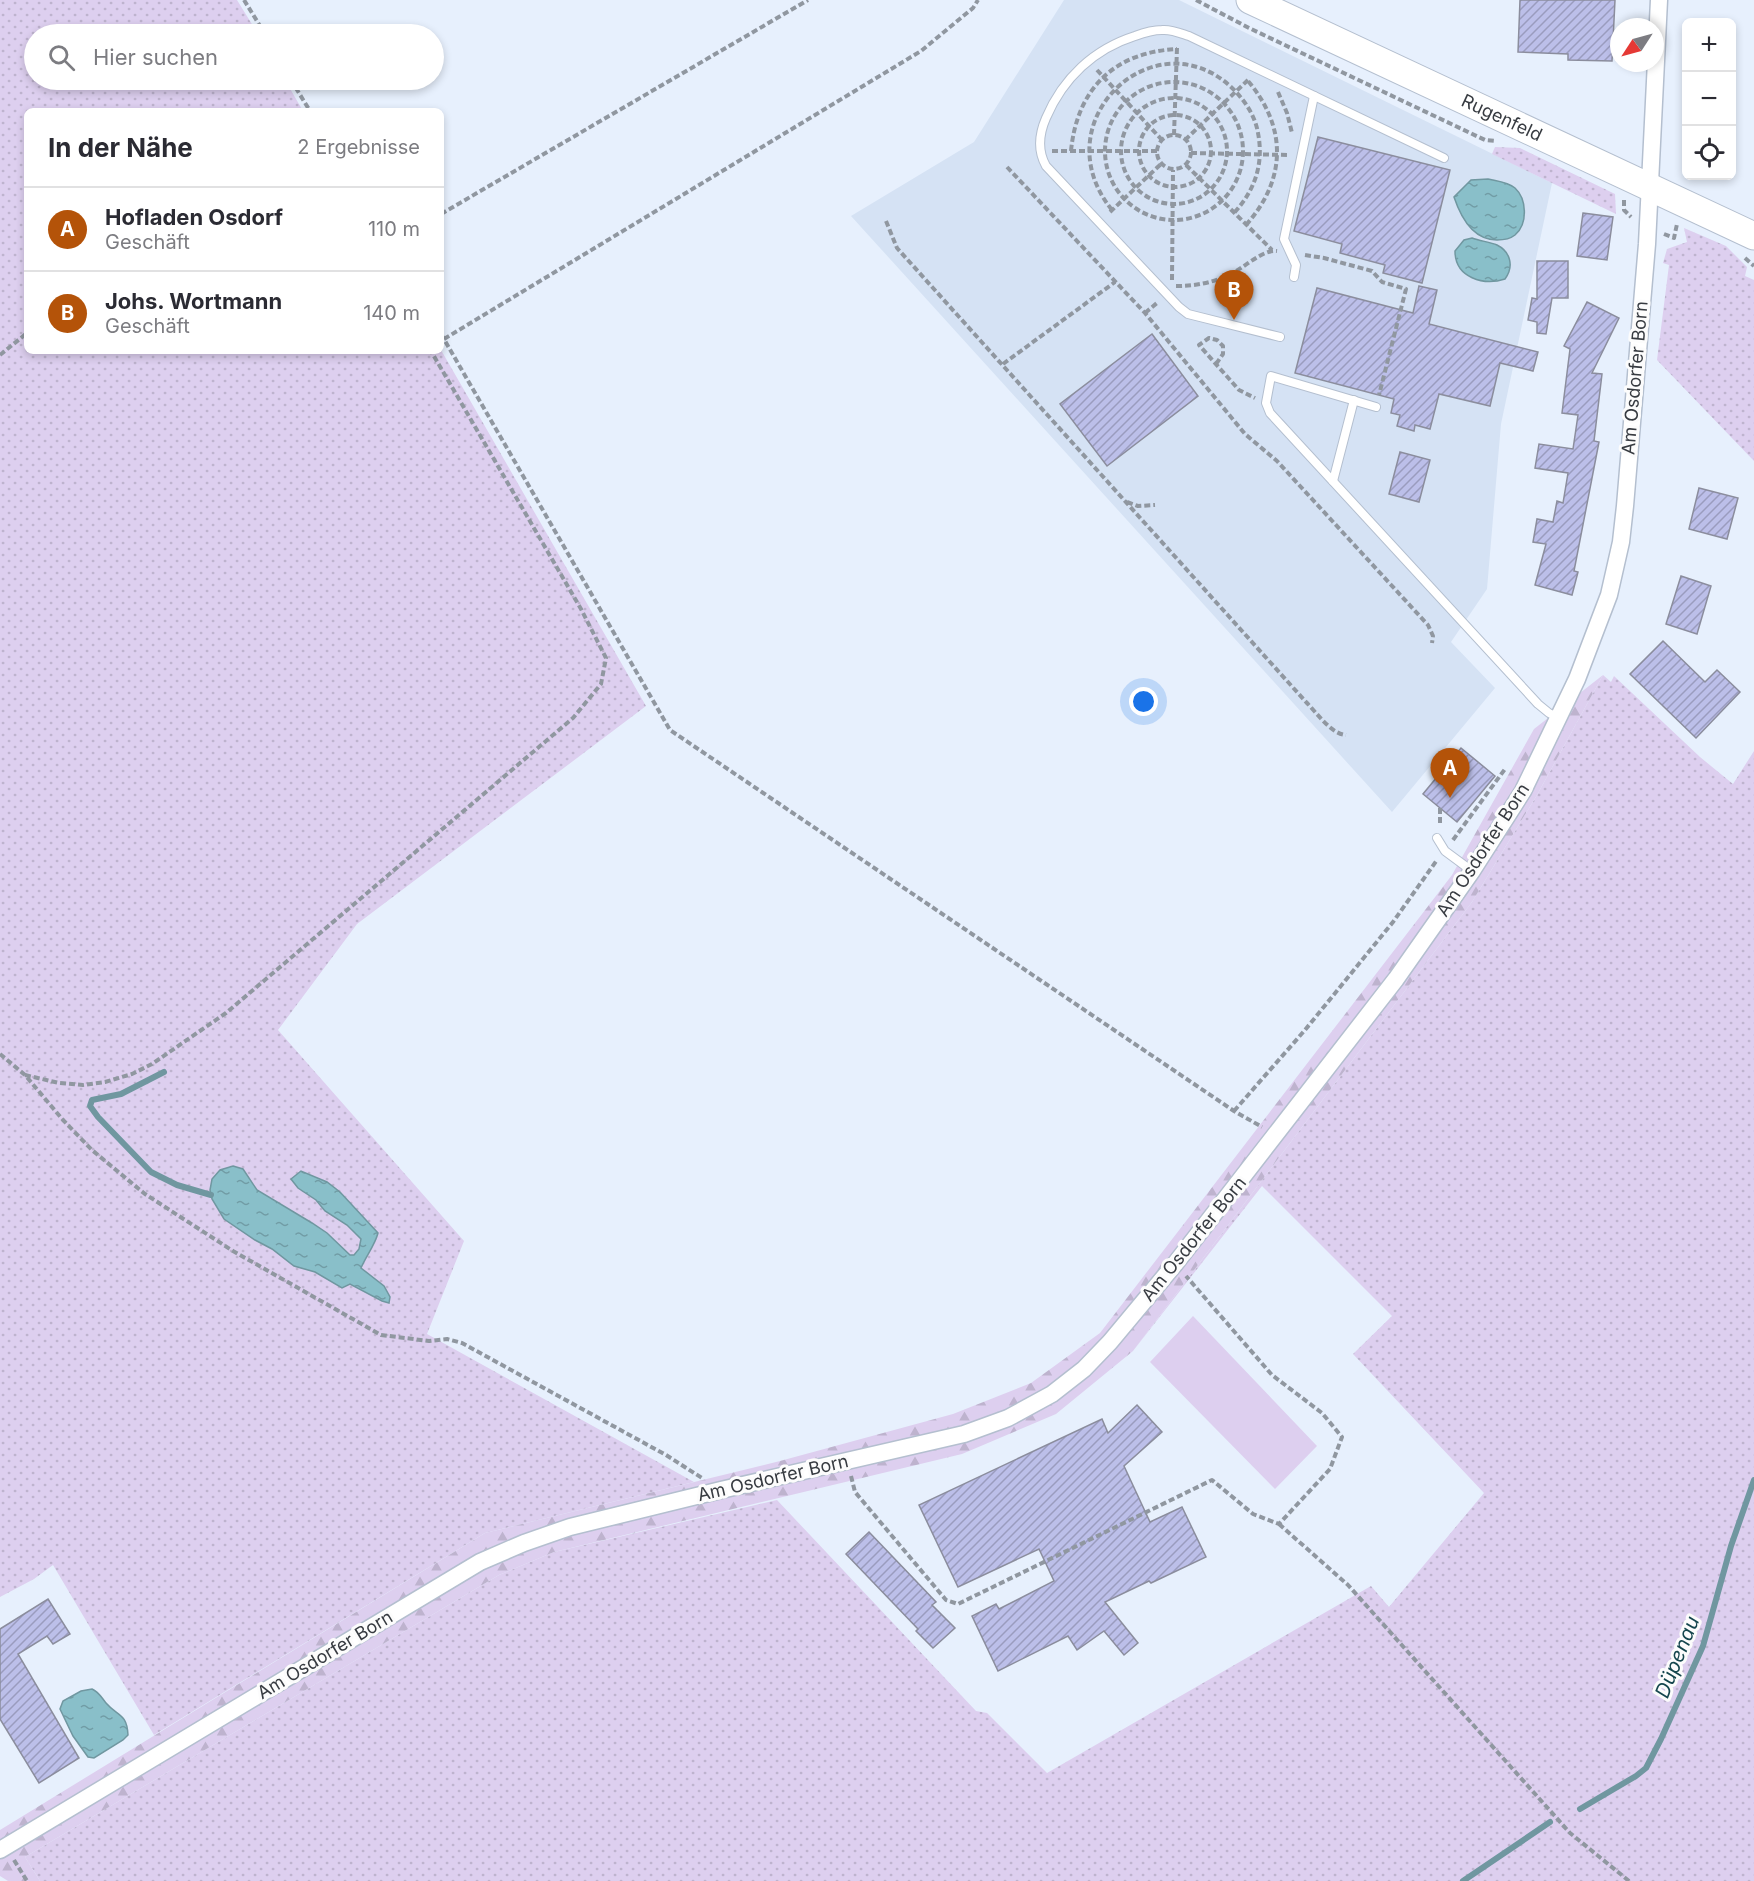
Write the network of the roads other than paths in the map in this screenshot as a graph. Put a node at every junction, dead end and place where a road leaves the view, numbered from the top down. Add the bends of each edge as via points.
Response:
1 (1250, 0) edge
2 (1659, 0) edge
3 (1314, 96) junction
4 (1444, 158) dead end
5 (1637, 191) junction
6 (1754, 236) edge
7 (1294, 277) dead end
8 (1280, 337) dead end
9 (1354, 400) junction
10 (1376, 407) road end
11 (1334, 481) junction
12 (1559, 718) junction
13 (1437, 838) dead end
14 (1472, 871) junction
15 (3, 1848) edge

1 - 5 main road, Rugenfeld
2 - 5 street, Am Osdorfer Born
3 - 4 lane
3 - 7 lane via 1284,239 1296,265
3 - 8 lane via 1189,36 1161,29 1108,47 1072,75 1043,123 1039,151 1046,166 1188,314
5 - 6 main road, Rugenfeld
5 - 12 street, Am Osdorfer Born via 1647,244 1621,542 1609,595 1589,652
9 - 10 lane
9 - 11 lane
9 - 11 lane via 1271,376 1266,403 1270,412
11 - 12 lane via 1538,704
12 - 14 street, Am Osdorfer Born via 1523,791
13 - 14 lane via 1445,851
14 - 15 street, Am Osdorfer Born via 1396,979 1175,1264 1110,1342 1052,1394 1008,1418 964,1434 570,1527 480,1562

